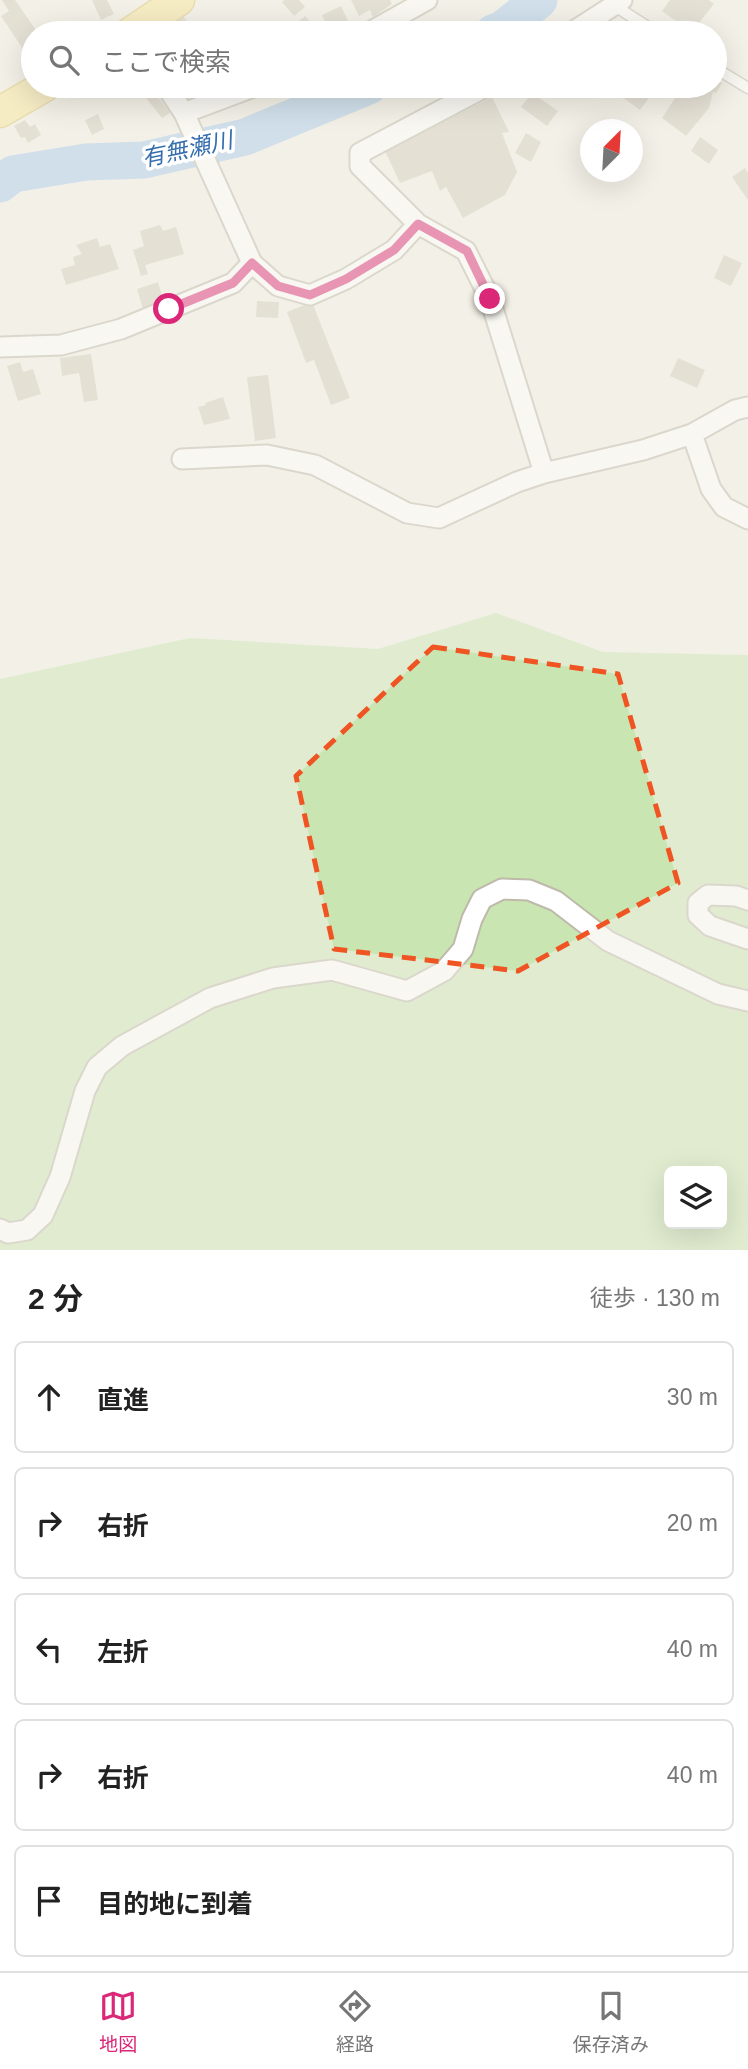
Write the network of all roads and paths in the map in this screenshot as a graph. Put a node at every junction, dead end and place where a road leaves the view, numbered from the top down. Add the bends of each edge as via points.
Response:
1 (179, 0) edge
2 (428, 0) edge
3 (619, 3) edge
4 (148, 21) edge
5 (390, 21) edge
6 (590, 21) edge
7 (642, 21) edge
8 (727, 75) edge
9 (748, 88) edge
10 (24, 98) edge
11 (174, 98) edge
12 (224, 98) edge
13 (464, 98) edge
14 (0, 112) edge
15 (184, 113) junction
16 (418, 224) junction
17 (252, 263) junction
18 (0, 347) edge
19 (748, 407) edge
20 (692, 434) junction
21 (182, 460) dead end
22 (544, 473) junction
23 (748, 519) edge
24 (748, 900) edge
25 (748, 939) edge
26 (748, 1001) edge
27 (0, 1229) edge

1 - 4 main road
2 - 5 street
3 - 6 street
3 - 7 lane
8 - 9 lane
10 - 14 main road
11 - 15 street
12 - 15 street
13 - 16 street via 360,153 360,166
15 - 17 street
16 - 17 street via 394,250 310,295 278,286
16 - 22 street via 467,251 490,299
17 - 18 street via 233,283 121,328 61,345
19 - 20 street
20 - 22 street
20 - 23 street via 711,489 724,508
21 - 22 street via 267,455 315,465 407,513 439,518
24 - 25 street via 708,895 698,903 698,915 710,926
26 - 27 street via 718,994 608,941 556,901 529,890 502,889 482,899 463,949 444,971 407,991 332,970 273,978 210,998 122,1046 97,1067 85,1091 60,1177 43,1214 27,1230 8,1233

